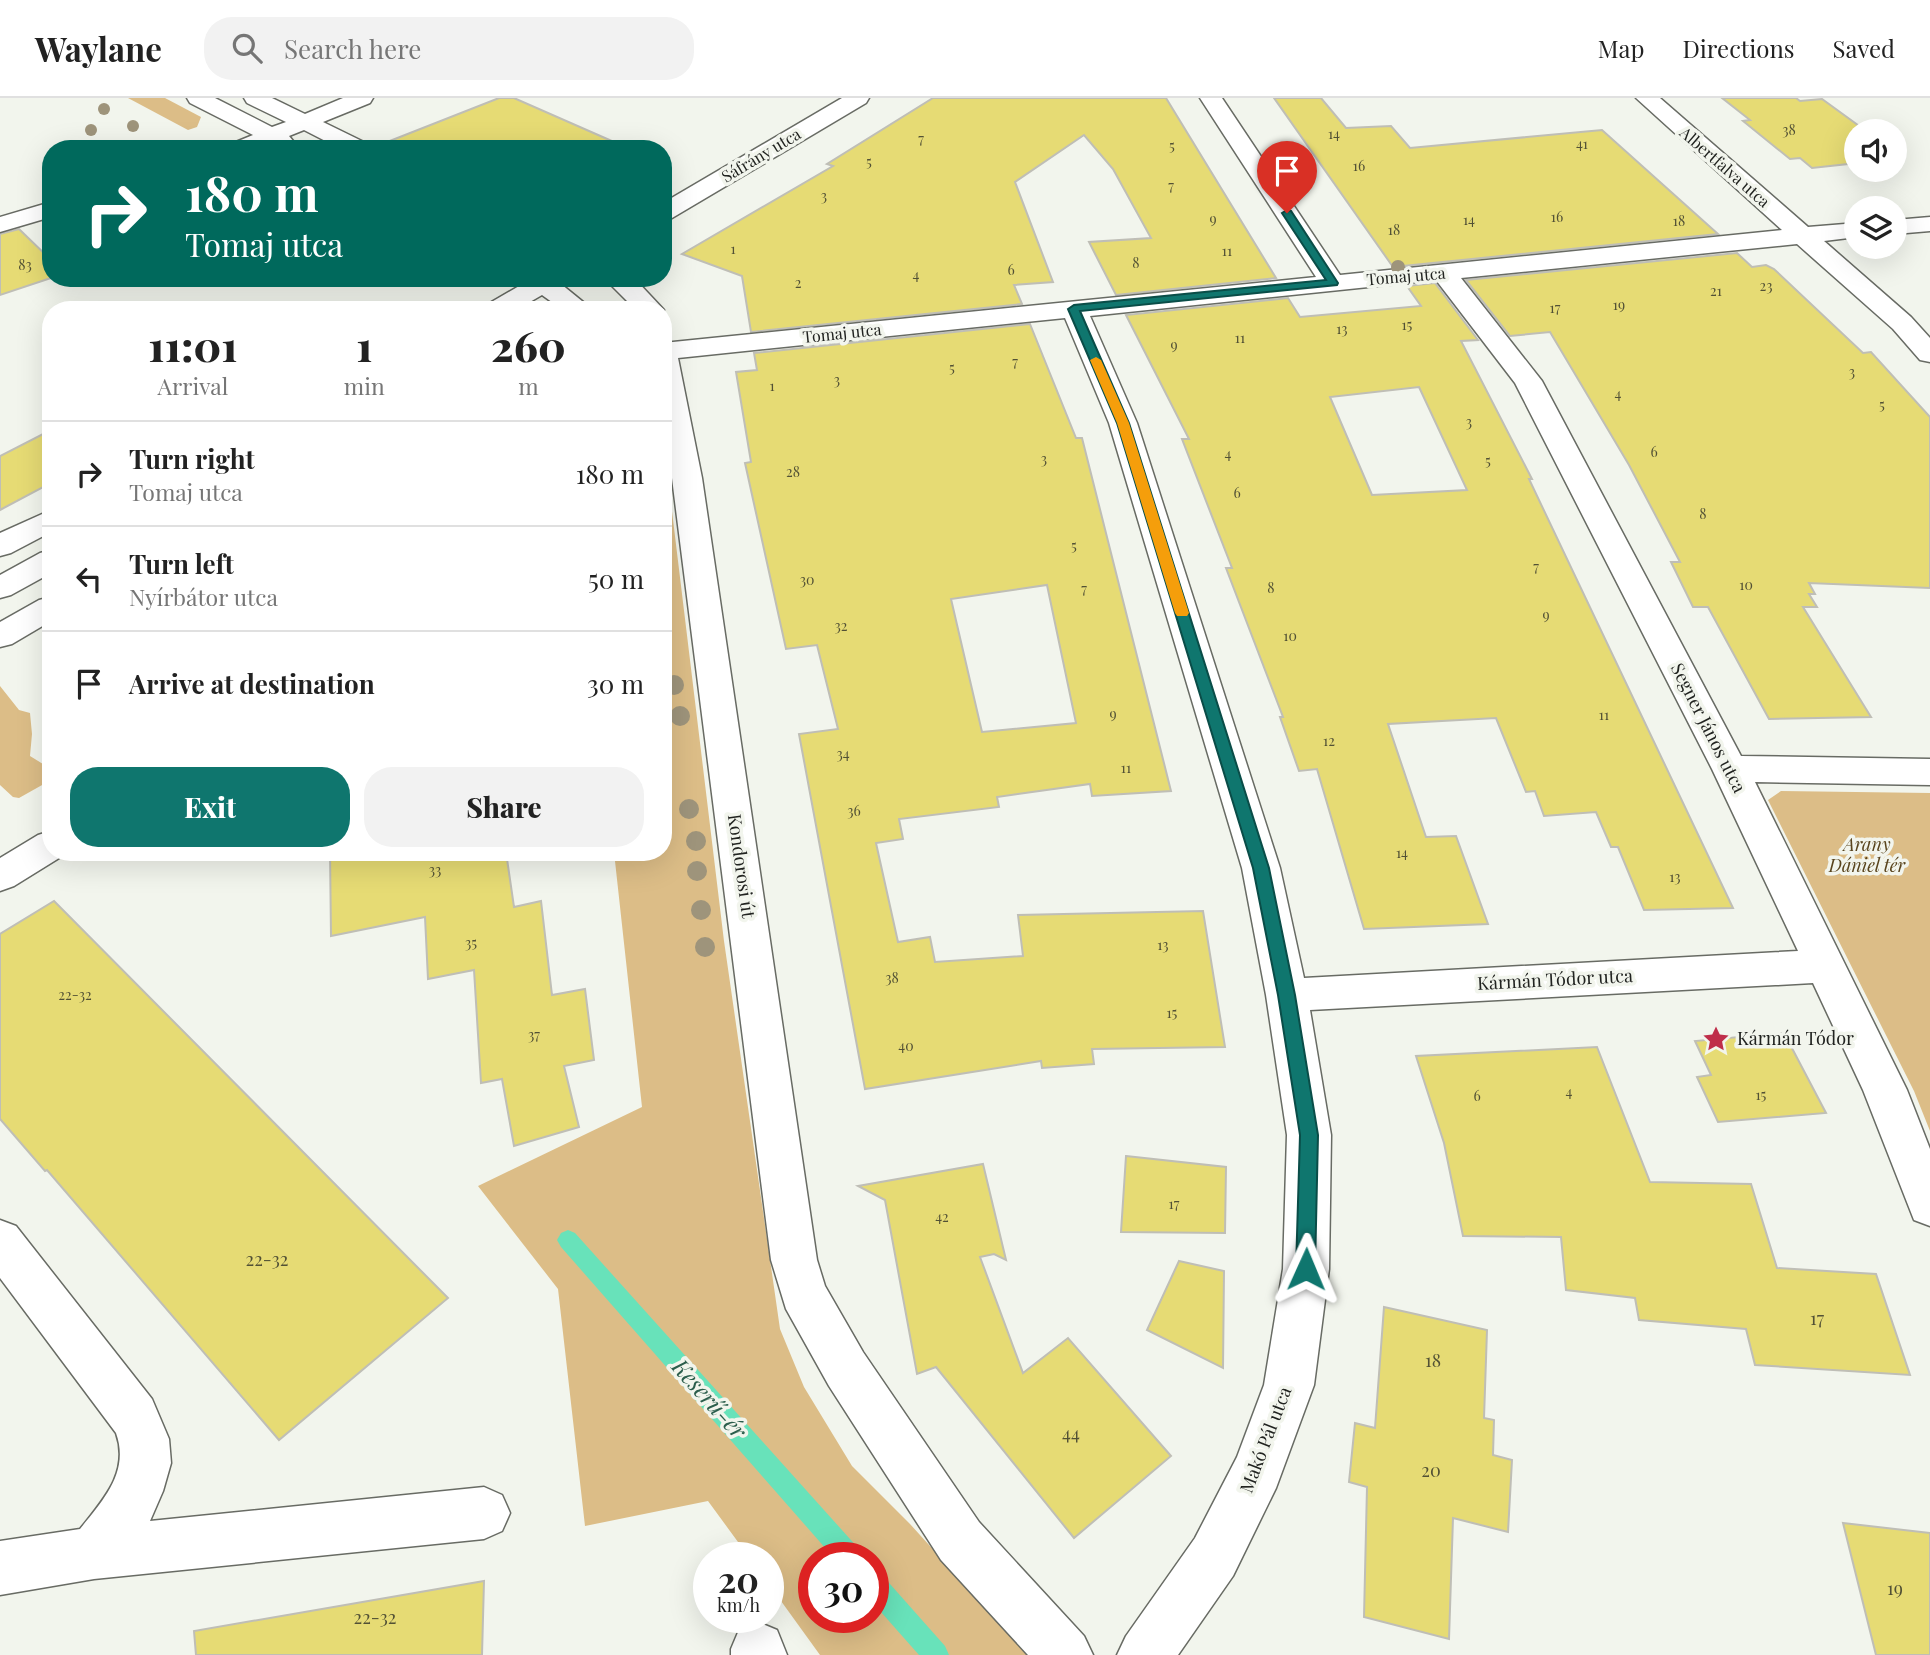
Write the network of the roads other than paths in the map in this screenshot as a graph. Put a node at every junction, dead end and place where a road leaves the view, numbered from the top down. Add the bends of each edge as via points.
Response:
1 (198, 98) edge
2 (255, 98) edge
3 (362, 98) edge
4 (858, 98) edge
5 (1211, 98) edge
6 (1647, 98) edge
7 (303, 122) junction
8 (271, 135) junction
9 (260, 140) edge
10 (280, 140) edge
11 (341, 140) edge
12 (672, 208) edge
13 (42, 212) edge
14 (1930, 224) edge
15 (0, 225) edge
16 (1907, 226) edge
17 (1844, 231) edge
18 (1804, 235) junction
19 (1444, 273) junction
20 (1333, 283) junction
21 (532, 287) edge
22 (552, 287) edge
23 (630, 287) edge
24 (511, 301) edge
25 (569, 301) edge
26 (643, 301) edge
27 (1074, 309) junction
28 (672, 350) edge
29 (1930, 354) edge
30 (672, 399) edge
31 (42, 524) edge
32 (0, 546) edge
33 (42, 565) edge
34 (0, 588) edge
35 (42, 612) edge
36 (0, 636) edge
37 (1730, 769) junction
38 (1930, 772) edge
39 (42, 850) edge
40 (0, 876) edge
41 (1824, 965) junction
42 (1287, 995) junction
43 (1930, 1206) edge
44 (0, 1241) edge
45 (484, 1513) dead end
46 (93, 1553) junction
47 (0, 1567) edge
48 (1065, 1655) edge
49 (1145, 1655) edge

1 - 8 street
2 - 7 street
3 - 7 street
4 - 12 street, Sáfrány utca
5 - 20 street
6 - 18 street, Albertfalva utca
7 - 8 street
7 - 11 street
8 - 9 street
8 - 10 street
13 - 15 street
14 - 16 street
17 - 18 street, Tomaj utca
18 - 19 street, Tomaj utca
18 - 29 street, Albertfalva utca
19 - 20 street, Tomaj utca
19 - 37 street, Segner János utca via 1528,381
20 - 27 street, Tomaj utca
21 - 24 street
22 - 25 street
23 - 26 street
27 - 28 street, Tomaj utca
27 - 42 street, Makó Pál utca via 1123,423 1261,868
30 - 48 street, Kondorosi út via 687,478 794,1260 803,1293 846,1369 960,1541
31 - 32 street
33 - 34 street
35 - 36 street
37 - 38 street
37 - 41 street, Segner János utca
39 - 40 street
41 - 42 street, Kármán Tódor utca
41 - 43 street, Segner János utca via 1885,1090
42 - 49 street, Makó Pál utca via 1309,1135 1306,1269 1289,1385 1258,1470 1214,1557
44 - 46 street via 134,1416 145,1446 145,1479 124,1515
45 - 46 street
46 - 47 street

